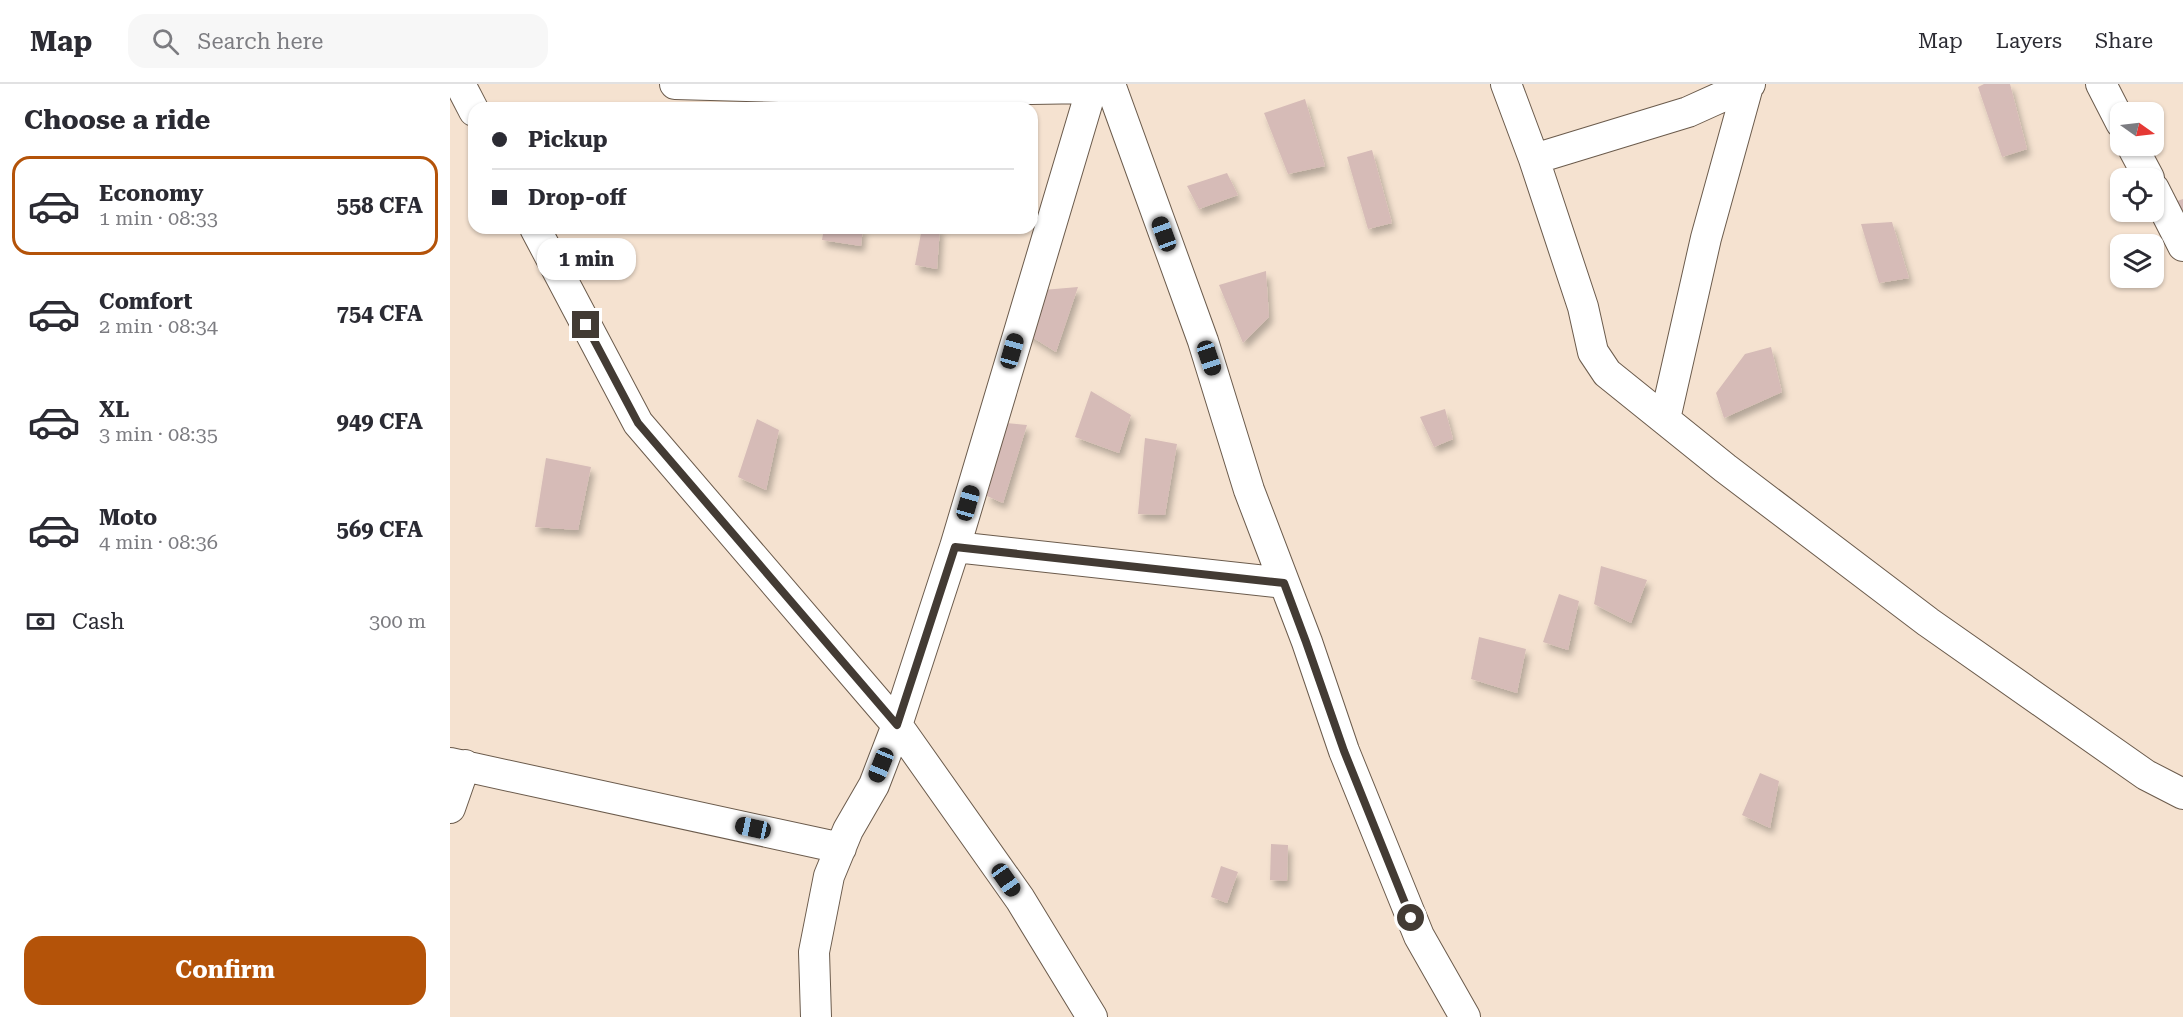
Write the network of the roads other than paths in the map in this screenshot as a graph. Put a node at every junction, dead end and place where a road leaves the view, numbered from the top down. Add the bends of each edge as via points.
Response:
1 (460, 84) edge
2 (675, 84) edge
3 (1506, 84) edge
4 (2101, 84) edge
5 (1099, 85) edge
6 (1749, 85) edge
7 (469, 102) edge
8 (2110, 102) edge
9 (1534, 159) junction
10 (2164, 209) edge
11 (538, 234) edge
12 (2183, 246) edge
13 (1665, 419) junction
14 (955, 547) junction
15 (1284, 583) junction
16 (897, 725) junction
17 (458, 764) edge
18 (2183, 794) edge
19 (450, 808) edge
20 (841, 848) junction
21 (816, 1017) edge
22 (1092, 1017) edge
23 (1465, 1017) edge

1 - 7 street
2 - 5 street via 919,91
3 - 9 street
4 - 8 street
5 - 14 street
5 - 15 street via 1203,341 1249,490
6 - 9 street via 1688,112
6 - 13 street via 1706,238
9 - 13 street via 1593,352 1607,373
10 - 12 street
11 - 16 street via 638,423
13 - 18 street via 1928,622 2146,775
14 - 15 street
14 - 16 street
15 - 23 street via 1387,861 1419,936
16 - 20 street via 873,785
16 - 22 street via 1020,899
17 - 19 street
17 - 20 street
20 - 21 street via 829,876 814,952

